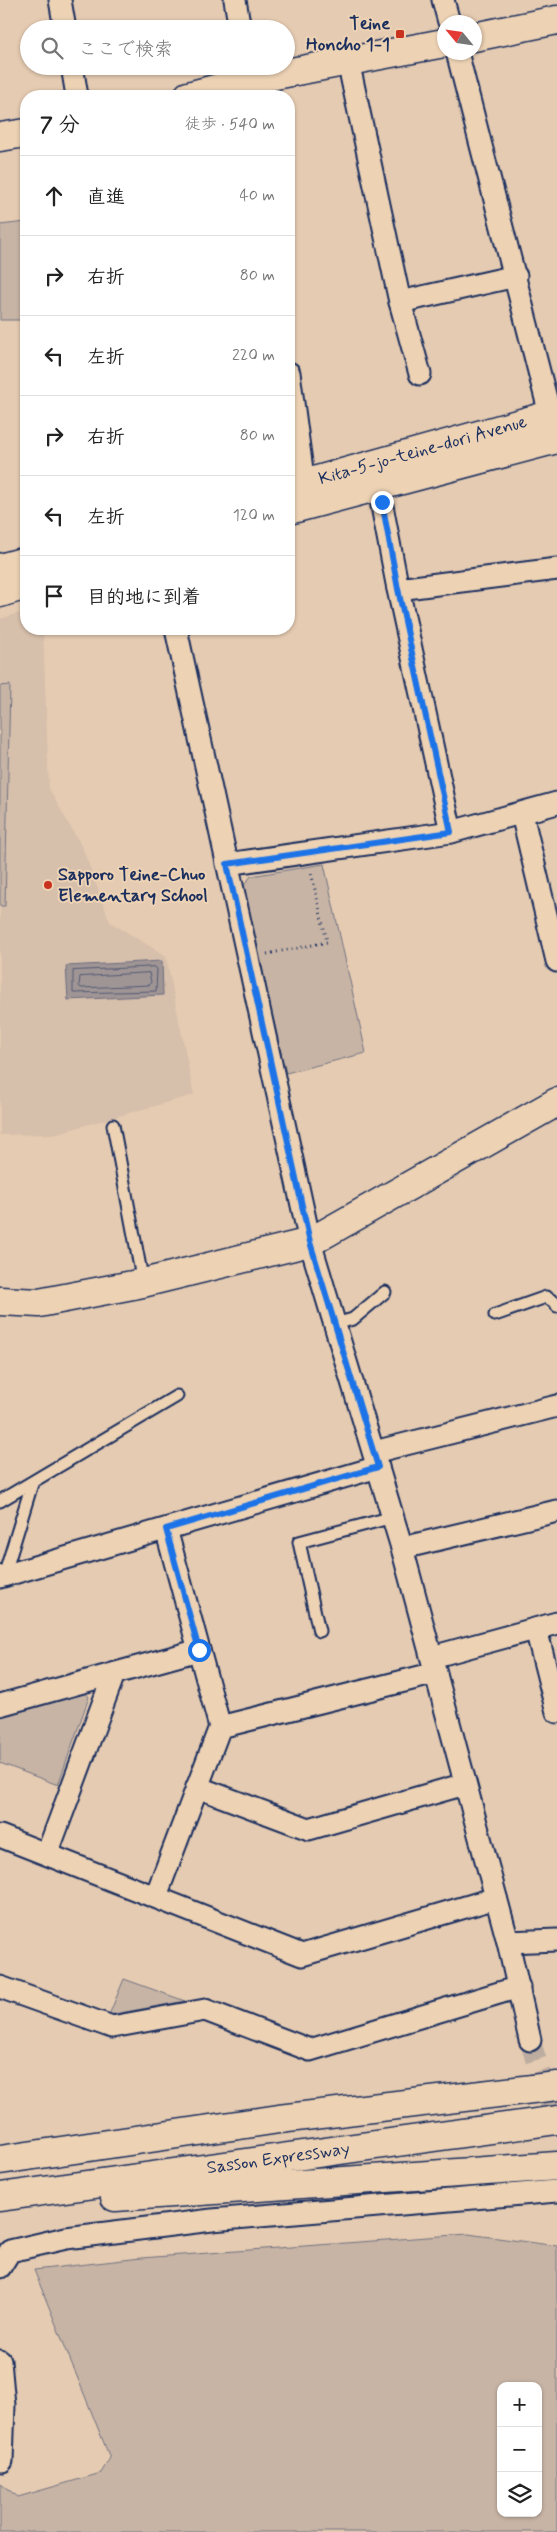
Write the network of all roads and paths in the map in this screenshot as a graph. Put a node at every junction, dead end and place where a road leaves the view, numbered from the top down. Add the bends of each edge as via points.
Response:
1 (60, 0) edge
2 (235, 0) edge
3 (443, 0) edge
4 (447, 15) edge
5 (63, 20) edge
6 (238, 20) edge
7 (557, 20) edge
8 (482, 35) edge
9 (437, 44) edge
10 (459, 60) edge
11 (348, 61) junction
12 (295, 72) edge
13 (74, 75) edge
14 (279, 75) edge
15 (249, 81) edge
16 (76, 90) edge
17 (212, 90) edge
18 (20, 134) edge
19 (0, 137) edge
20 (516, 276) junction
21 (400, 302) junction
22 (420, 374) dead end
23 (555, 426) edge
24 (295, 471) edge
25 (378, 485) junction
26 (296, 487) edge
27 (295, 508) edge
28 (20, 563) edge
29 (0, 568) edge
30 (557, 570) edge
31 (20, 587) edge
32 (398, 589) junction
33 (0, 593) edge
34 (177, 635) edge
35 (557, 803) edge
36 (522, 814) junction
37 (451, 832) junction
38 (227, 864) junction
39 (310, 866) dead end
40 (265, 955) dead end
41 (557, 961) edge
42 (557, 1102) edge
43 (113, 1126) dead end
44 (310, 1242) junction
45 (143, 1283) junction
46 (385, 1292) dead end
47 (0, 1301) edge
48 (557, 1306) edge
49 (495, 1315) dead end
50 (335, 1324) junction
51 (177, 1396) dead end
52 (557, 1406) edge
53 (376, 1460) junction
54 (32, 1484) junction
55 (0, 1501) edge
56 (557, 1511) edge
57 (393, 1517) junction
58 (166, 1529) junction
59 (402, 1548) junction
60 (1, 1580) edge
61 (557, 1623) edge
62 (536, 1629) junction
63 (319, 1631) dead end
64 (199, 1650) junction
65 (434, 1665) junction
66 (114, 1674) junction
67 (0, 1705) edge
68 (557, 1712) edge
69 (220, 1727) junction
70 (465, 1784) junction
71 (197, 1787) junction
72 (0, 1836) edge
73 (47, 1854) junction
74 (156, 1896) junction
75 (496, 1898) junction
76 (557, 1940) edge
77 (508, 1942) junction
78 (0, 1987) edge
79 (519, 1987) junction
80 (530, 2040) tunnel mouth
81 (557, 2086) edge
82 (557, 2120) edge
83 (0, 2160) edge
84 (557, 2166) edge
85 (557, 2190) edge
86 (0, 2197) edge
87 (0, 2204) edge
88 (0, 2267) edge
89 (0, 2361) edge
90 (2, 2461) dead end

1 - 5 street
2 - 6 street
3 - 4 street
7 - 8 main road
9 - 11 main road
10 - 20 street
11 - 12 main road
11 - 21 street
13 - 16 street
14 - 15 main road
15 - 17 main road
18 - 19 main road
20 - 21 street
20 - 23 street
21 - 22 street
23 - 25 main road, Kita-5-jo-teine-dori Avenue
23 - 26 main road, Kita-5-jo-teine-dori Avenue
24 - 26 street
25 - 27 main road, Kita-5-jo-teine-dori Avenue
25 - 32 street
28 - 29 main road
30 - 32 street
31 - 33 main road
32 - 37 street
34 - 38 street
35 - 36 street
36 - 37 street
36 - 41 street
37 - 38 street
38 - 44 street
39 - 40 path via 327,942
42 - 44 main road
43 - 45 lane
44 - 45 main road
44 - 50 street
45 - 47 main road via 40,1303
46 - 50 lane via 353,1319
48 - 49 lane via 546,1297
50 - 53 street
51 - 54 lane
52 - 53 street
53 - 57 street
53 - 58 street
54 - 55 lane
54 - 60 lane
56 - 59 street
57 - 59 street
57 - 63 lane via 300,1542
58 - 60 street
58 - 64 street
59 - 65 street
61 - 62 street
62 - 65 street
62 - 68 street
64 - 66 street
64 - 69 street
65 - 69 street
65 - 70 street
66 - 67 street
66 - 73 street
69 - 71 street
70 - 71 street via 309,1829
70 - 75 street
71 - 74 street
72 - 73 street
73 - 74 street
74 - 75 street via 302,1954
75 - 77 street
76 - 77 street
77 - 79 street
78 - 79 street via 112,2027 205,2010 310,2050
79 - 80 street
81 - 83 main road, Sasson Expressway via 279,2119
82 - 86 main road, Sasson Expressway
84 - 87 main road
85 - 88 street via 212,2220 66,2238 10,2251
89 - 90 street via 4,2405

